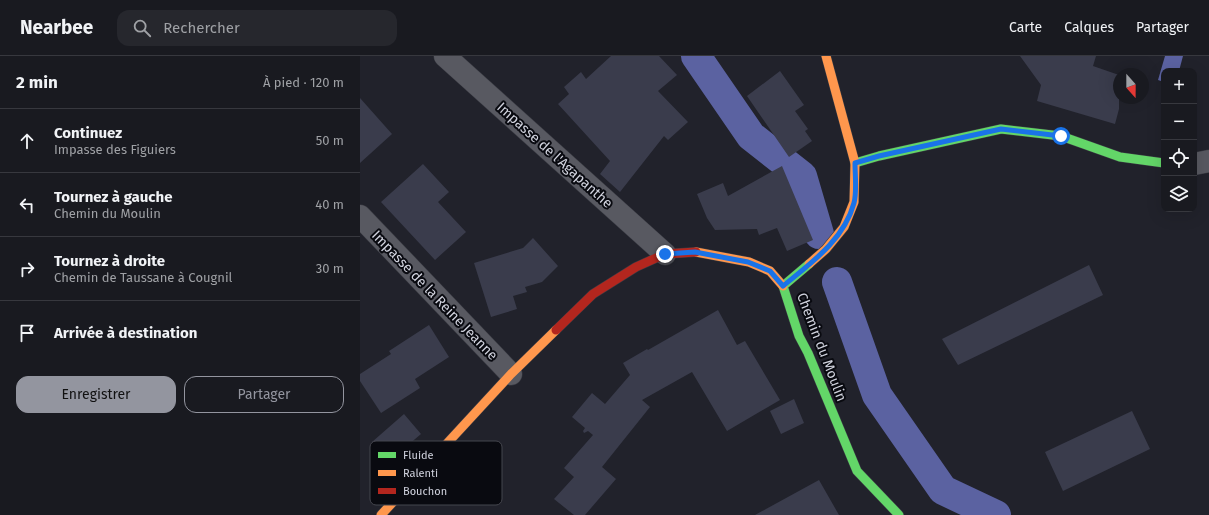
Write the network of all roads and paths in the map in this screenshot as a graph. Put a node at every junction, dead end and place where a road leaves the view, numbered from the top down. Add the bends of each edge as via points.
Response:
1 (445, 56) edge
2 (826, 56) edge
3 (1209, 161) edge
4 (855, 163) junction
5 (1161, 163) edge
6 (1197, 163) edge
7 (360, 216) edge
8 (665, 254) junction
9 (783, 286) junction
10 (510, 374) junction
11 (449, 441) edge
12 (390, 505) edge
13 (381, 515) edge
14 (899, 515) edge

1 - 8 street, Impasse de l'Agapanthe
2 - 4 street, Chemin du Moulin
3 - 6 street
4 - 5 street via 1001,129 1061,136 1120,158
4 - 9 street, Chemin du Moulin via 854,202 844,227 826,249
7 - 10 street, Impasse de la Reine Jeanne
8 - 9 street via 695,252 748,262 770,271
8 - 10 street via 636,267 593,294
9 - 14 street, Chemin du Moulin via 799,336 857,471
10 - 11 street
12 - 13 street

